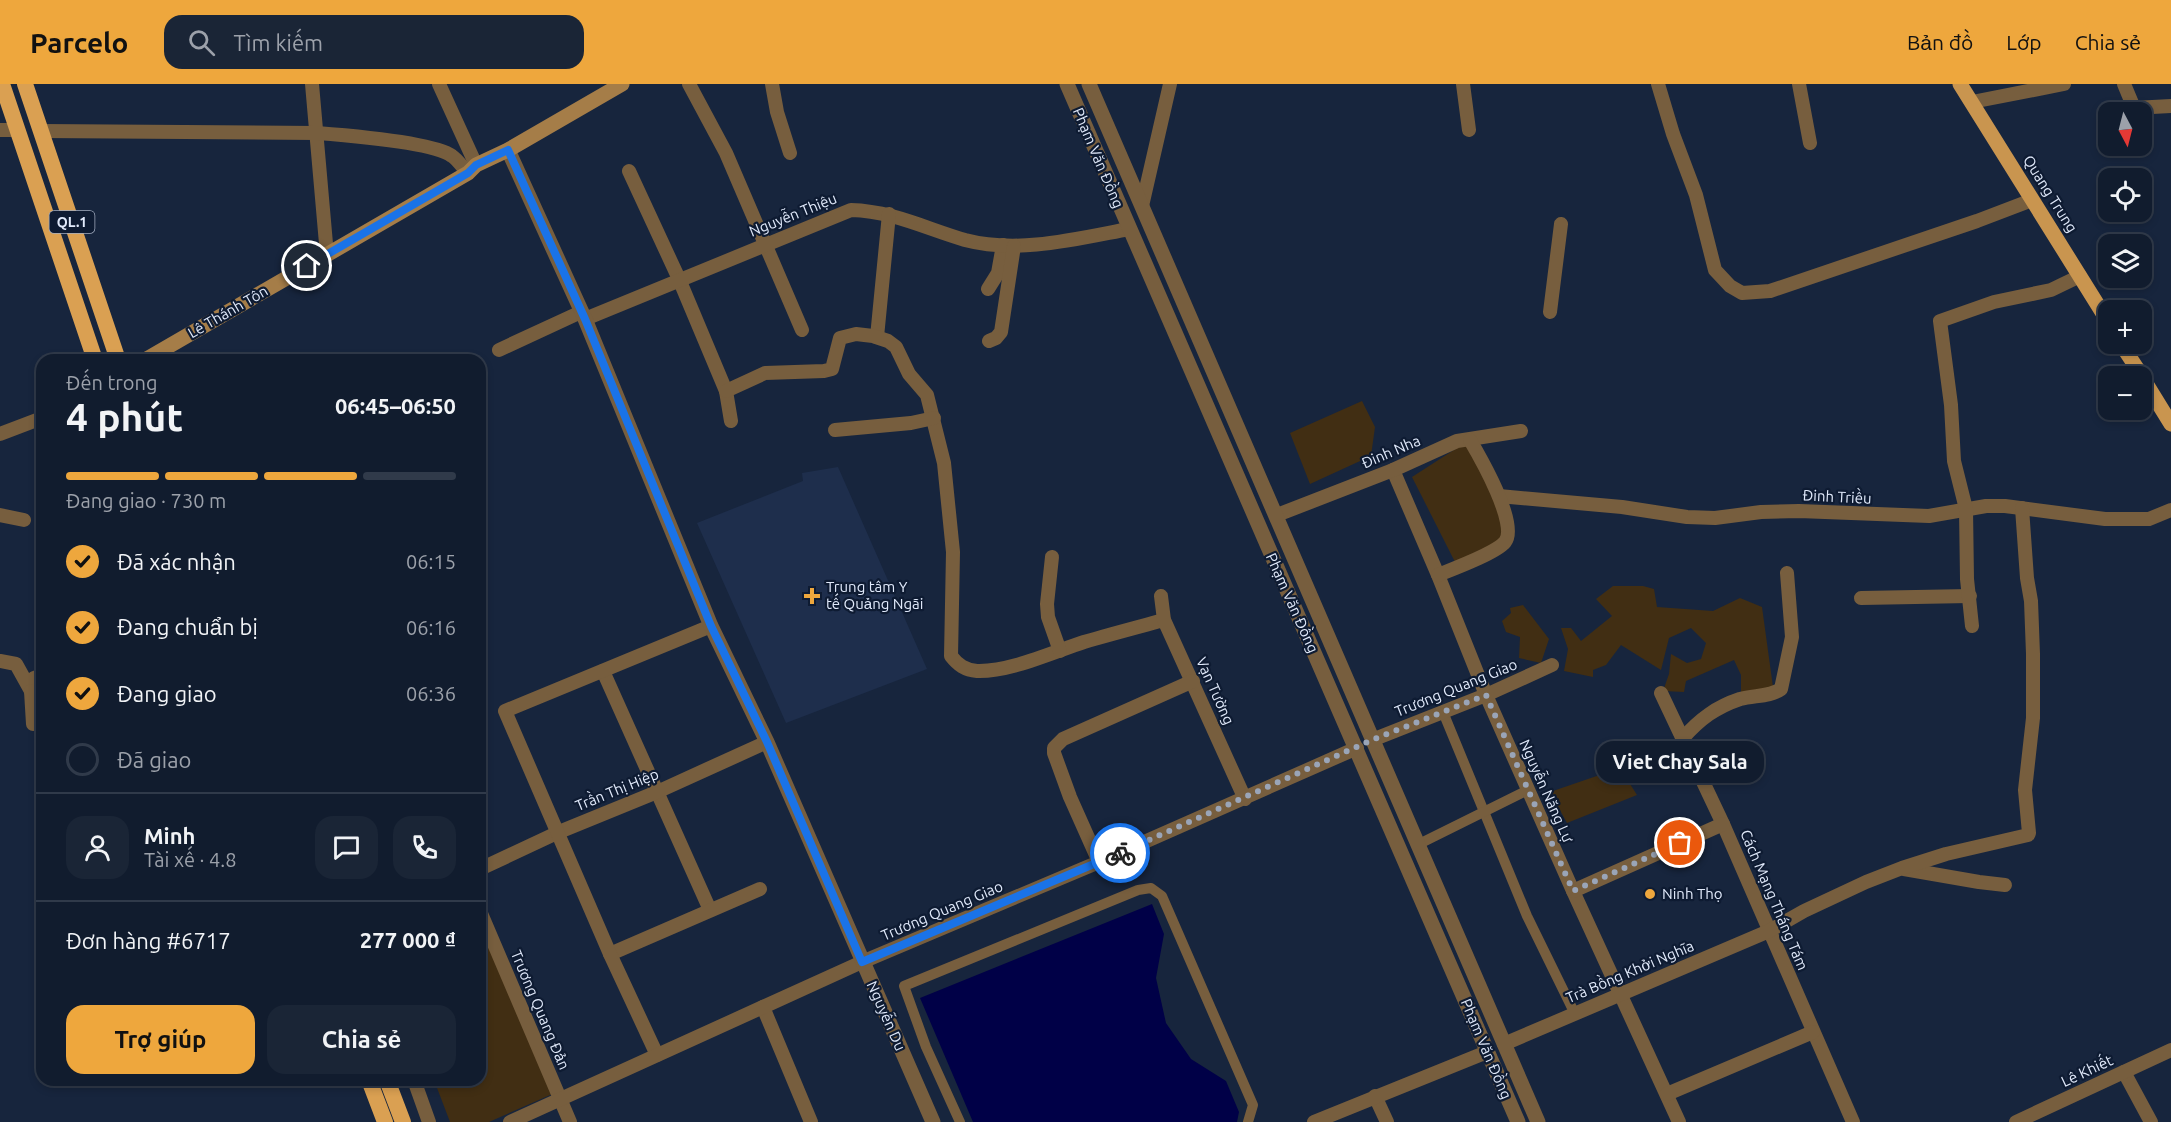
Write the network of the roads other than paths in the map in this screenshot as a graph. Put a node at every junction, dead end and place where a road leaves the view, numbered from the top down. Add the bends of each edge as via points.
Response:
1 (2, 84) edge
2 (25, 84) edge
3 (312, 84) edge
4 (439, 84) edge
5 (622, 84) edge
6 (689, 84) edge
7 (772, 84) edge
8 (1067, 84) edge
9 (1089, 84) edge
10 (1170, 84) edge
11 (1463, 84) edge
12 (1658, 84) edge
13 (1799, 84) edge
14 (1960, 84) edge
15 (2064, 84) edge
16 (2124, 84) edge
17 (1971, 102) junction
18 (2171, 106) edge
19 (8, 130) edge
20 (1469, 130) dead end
21 (41, 131) junction
22 (317, 133) junction
23 (1810, 143) dead end
24 (508, 150) junction
25 (790, 153) dead end
26 (472, 169) junction
27 (629, 171) dead end
28 (2032, 200) junction
29 (1142, 206) junction
30 (889, 214) junction
31 (1561, 224) dead end
32 (1129, 230) junction
33 (765, 245) junction
34 (1008, 246) junction
35 (327, 255) junction
36 (2080, 276) junction
37 (679, 279) junction
38 (988, 289) dead end
39 (1180, 296) junction
40 (1162, 303) junction
41 (2098, 305) edge
42 (1550, 312) dead end
43 (583, 315) junction
44 (802, 330) dead end
45 (877, 337) junction
46 (989, 341) dead end
47 (499, 350) dead end
48 (92, 354) edge
49 (116, 354) edge
50 (155, 354) edge
51 (726, 391) junction
52 (2152, 393) edge
53 (934, 418) junction
54 (36, 420) edge
55 (731, 421) dead end
56 (2171, 424) edge
57 (835, 430) dead end
58 (1521, 431) dead end
59 (0, 435) edge
60 (1470, 440) junction
61 (1393, 470) junction
62 (1499, 496) junction
63 (2022, 508) junction
64 (1966, 509) junction
65 (2171, 510) edge
66 (1277, 514) junction
67 (0, 515) edge
68 (24, 520) dead end
69 (1258, 527) junction
70 (1052, 557) dead end
71 (1786, 573) dead end
72 (1438, 575) junction
73 (1161, 596) dead end
74 (1970, 596) junction
75 (1861, 598) dead end
76 (1164, 620) junction
77 (711, 626) junction
78 (1972, 626) dead end
79 (1060, 651) junction
80 (0, 661) edge
81 (1552, 665) dead end
82 (603, 672) junction
83 (36, 677) edge
84 (1193, 681) junction
85 (31, 691) junction
86 (1661, 693) dead end
87 (1486, 695) junction
88 (1443, 712) junction
89 (33, 724) dead end
90 (1683, 738) junction
91 (1372, 740) junction
92 (767, 742) junction
93 (1357, 748) junction
94 (1528, 790) junction
95 (657, 792) junction
96 (1245, 799) junction
97 (1486, 811) junction
98 (1723, 824) junction
99 (559, 832) junction
100 (1417, 845) junction
101 (1099, 862) junction
102 (486, 866) edge
103 (1902, 868) junction
104 (2005, 885) dead end
105 (760, 889) dead end
106 (1573, 891) junction
107 (710, 910) junction
108 (486, 925) edge
109 (1769, 931) junction
110 (610, 954) junction
111 (862, 962) junction
112 (1621, 994) junction
113 (763, 1007) junction
114 (1575, 1014) junction
115 (1813, 1032) junction
116 (1504, 1044) junction
117 (2171, 1050) edge
118 (1487, 1052) junction
119 (657, 1055) junction
120 (2124, 1072) junction
121 (371, 1086) edge
122 (389, 1086) edge
123 (416, 1086) edge
124 (1667, 1094) junction
125 (1375, 1096) junction
126 (560, 1099) junction
127 (385, 1122) edge
128 (403, 1122) edge
129 (429, 1122) edge
130 (510, 1122) edge
131 (570, 1122) edge
132 (811, 1122) edge
133 (933, 1122) edge
134 (960, 1122) edge
135 (1248, 1122) edge
136 (1314, 1122) edge
137 (1387, 1122) edge
138 (1518, 1122) edge
139 (1538, 1122) edge
140 (1679, 1122) edge
141 (1853, 1122) edge
142 (2016, 1122) edge
143 (2151, 1122) edge

1 - 19 highway, QL.1
2 - 21 highway, QL.1
3 - 22 street
4 - 26 street
5 - 24 main road, Lê Thánh Tôn
6 - 33 street via 726,153
7 - 25 street
8 - 32 street, Phạm Văn Đồng
9 - 29 street, Phạm Văn Đồng
10 - 29 street
11 - 20 street
12 - 28 street via 1696,195 1715,270 1742,293 1770,291
13 - 23 street
14 - 17 main road, Quang Trung
15 - 17 street
16 - 18 street via 2134,108
17 - 28 main road, Quang Trung
19 - 48 highway, QL.1
21 - 22 street
21 - 49 highway, QL.1
22 - 26 street via 431,148
22 - 35 street
24 - 26 main road, Lê Thánh Tôn
24 - 43 street, Nguyễn Du
26 - 35 main road, Lê Thánh Tôn
27 - 37 street
28 - 36 main road, Quang Trung
29 - 39 street, Phạm Văn Đồng
30 - 33 street, Nguyễn Thiệu via 851,210
30 - 34 street, Nguyễn Thiệu via 967,240
30 - 45 street
31 - 42 street
32 - 34 street, Nguyễn Thiệu
32 - 40 street, Phạm Văn Đồng
33 - 37 street, Nguyễn Thiệu
33 - 44 street
34 - 38 street
34 - 46 street via 1001,332
35 - 50 main road, Lê Thánh Tôn
36 - 41 main road, Quang Trung
36 - 64 street via 2051,290 1994,302 1940,321 1954,461
37 - 43 street, Nguyễn Thiệu
37 - 51 street
39 - 40 street
39 - 66 street, Phạm Văn Đồng
40 - 69 street, Phạm Văn Đồng
43 - 47 street, Nguyễn Thiệu
43 - 77 street, Nguyễn Du
45 - 51 street via 856,334 840,338 832,369 765,372
45 - 53 street via 896,347 909,374 927,394
51 - 55 street
52 - 56 main road
53 - 57 street
53 - 79 street via 944,463 953,552 951,656 961,667 977,671
54 - 59 street
58 - 60 street, Đinh Nha
60 - 61 street, Đinh Nha via 1457,441
60 - 62 street
61 - 66 street, Đinh Nha
61 - 72 street, Nguyễn Năng Lự
62 - 64 street, Đinh Triều via 1715,518 1799,511 1929,516
62 - 72 street via 1509,532 1505,542
63 - 64 street, Đinh Triều
63 - 65 street, Đinh Triều via 2105,519 2149,519
63 - 103 street, Trà Bồng Khởi Nghĩa via 2033,654 2033,718 2025,790 2029,833 2024,838 1946,854
64 - 74 street
66 - 69 street
66 - 91 street, Phạm Văn Đồng
67 - 68 street
69 - 93 street, Phạm Văn Đồng
70 - 79 street via 1048,616
71 - 90 street via 1792,637 1781,689 1741,699 1708,714
72 - 87 street, Nguyễn Năng Lự
73 - 76 street, Vạn Tường
74 - 75 street
74 - 78 street
76 - 79 street
76 - 84 street, Vạn Tường
77 - 82 street
77 - 92 street, Nguyễn Du
80 - 85 street via 16,664
81 - 87 street, Trương Quang Giao
82 - 95 street
82 - 99 street via 505,711
83 - 85 street
84 - 96 street, Vạn Tường
84 - 101 street via 1063,739 1054,748 1070,797
85 - 89 street
86 - 90 street, Cách Mạng Tháng Tám
87 - 88 street, Trương Quang Giao
87 - 94 street, Nguyễn Năng Lự
88 - 91 street, Trương Quang Giao
88 - 97 street
90 - 98 street, Cách Mạng Tháng Tám
91 - 93 street
91 - 100 street, Phạm Văn Đồng
92 - 95 street, Trần Thị Hiệp
92 - 111 street, Nguyễn Du
93 - 96 street, Trương Quang Giao
93 - 118 street, Phạm Văn Đồng
94 - 97 street
94 - 106 street, Nguyễn Năng Lự
95 - 99 street, Trần Thị Hiệp
95 - 107 street
96 - 101 street, Trương Quang Giao
97 - 100 street
97 - 114 street via 1527,916
98 - 106 street
98 - 109 street, Cách Mạng Tháng Tám
99 - 102 street, Trần Thị Hiệp
99 - 110 street
100 - 116 street, Phạm Văn Đồng
101 - 111 street, Trương Quang Giao
103 - 104 street
103 - 109 street, Trà Bồng Khởi Nghĩa via 1825,901
105 - 107 street
106 - 112 street, Nguyễn Năng Lự
107 - 110 street
108 - 126 street, Trương Quang Đản
109 - 112 street, Trà Bồng Khởi Nghĩa
109 - 115 street, Cách Mạng Tháng Tám
110 - 119 street
111 - 113 street, Trương Quang Giao
111 - 133 street, Nguyễn Du
112 - 114 street, Trà Bồng Khởi Nghĩa
112 - 124 street, Nguyễn Năng Lự
113 - 119 street, Trương Quang Giao
113 - 132 street
114 - 116 street, Trà Bồng Khởi Nghĩa
115 - 124 street
115 - 141 street, Cách Mạng Tháng Tám
116 - 118 street
116 - 139 street, Phạm Văn Đồng
117 - 120 street, Lê Khiết
118 - 125 street
118 - 138 street, Phạm Văn Đồng
119 - 126 street, Trương Quang Giao
120 - 142 street, Lê Khiết
120 - 143 street
121 - 127 highway
122 - 128 highway
123 - 129 street
124 - 140 street, Nguyễn Năng Lự
125 - 136 street
125 - 137 street
126 - 130 street, Trương Quang Giao
126 - 131 street, Trương Quang Đản
134 - 135 street via 904,986 1151,888 1162,896 1253,1105

